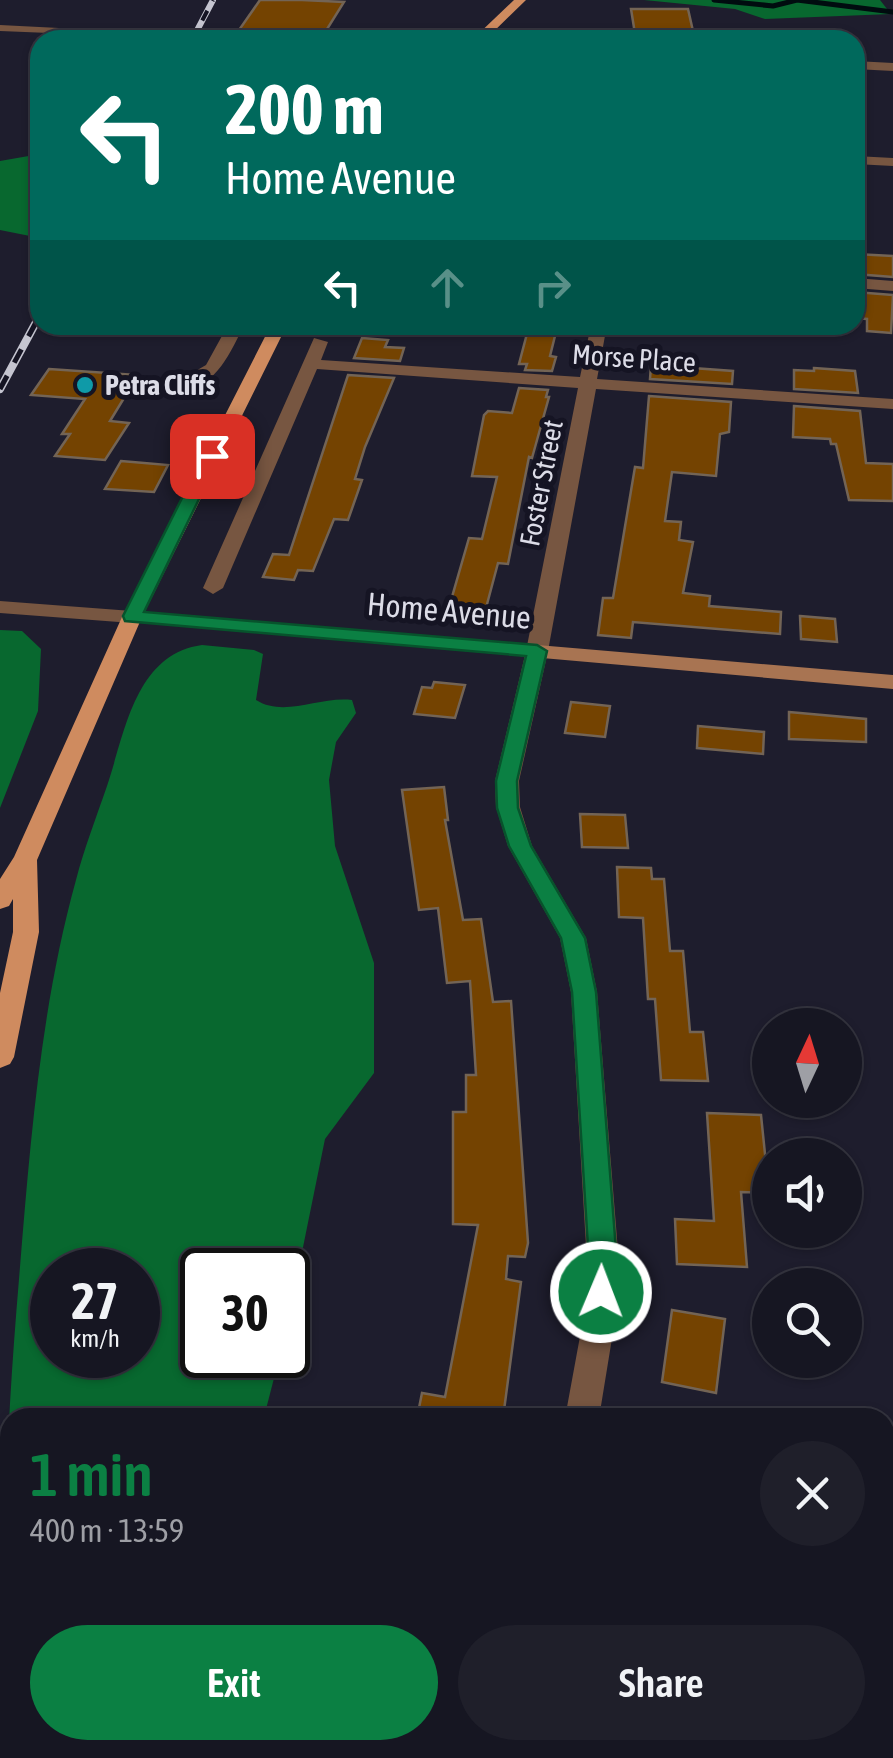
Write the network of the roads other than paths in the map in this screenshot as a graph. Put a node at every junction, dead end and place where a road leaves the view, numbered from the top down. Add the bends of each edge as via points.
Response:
1 (520, 0) edge
2 (0, 28) edge
3 (36, 30) edge
4 (488, 30) edge
5 (865, 66) edge
6 (893, 67) edge
7 (865, 161) edge
8 (893, 162) edge
9 (865, 285) edge
10 (893, 286) edge
11 (231, 335) edge
12 (273, 335) edge
13 (596, 335) edge
14 (320, 342) dead end
15 (312, 364) junction
16 (588, 383) junction
17 (186, 384) dead end
18 (893, 404) edge
19 (213, 588) dead end
20 (0, 607) edge
21 (132, 616) junction
22 (537, 651) junction
23 (893, 682) edge
24 (26, 857) junction
25 (0, 900) edge
26 (0, 1057) edge
27 (584, 1408) edge

1 - 4 main road
2 - 3 street
5 - 6 street
7 - 8 street
9 - 10 street
11 - 17 street via 213,368
12 - 21 main road
13 - 16 street, Foster Street
14 - 15 street
15 - 16 street, Morse Place
15 - 19 street
16 - 18 street, Morse Place
16 - 22 street, Foster Street
20 - 21 street, Home Avenue
21 - 22 main road, Home Avenue
21 - 24 main road
22 - 23 main road, Home Avenue
22 - 27 street, Foster Street via 507,781 508,808 520,846 573,938 584,992 603,1263
24 - 25 main road
24 - 26 main road via 26,932

